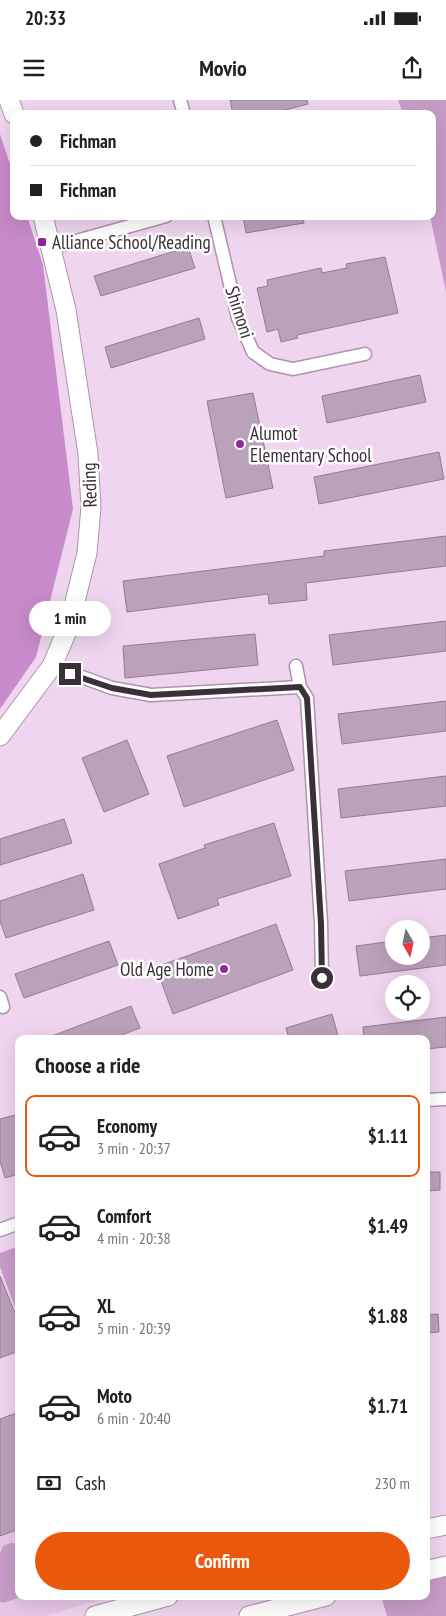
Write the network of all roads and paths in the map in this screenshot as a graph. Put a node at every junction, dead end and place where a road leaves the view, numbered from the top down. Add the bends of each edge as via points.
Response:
1 (44, 220) edge
2 (152, 220) edge
3 (215, 220) edge
4 (51, 248) junction
5 (365, 354) dead end
6 (52, 666) junction
7 (296, 666) dead end
8 (300, 687) junction
9 (0, 736) edge
10 (322, 978) dead end
11 (446, 1099) edge
12 (430, 1100) edge
13 (15, 1224) edge
14 (0, 1230) edge
15 (446, 1524) edge
16 (430, 1528) edge
17 (446, 1566) edge
18 (430, 1570) edge
19 (153, 1600) edge
20 (311, 1600) edge
21 (95, 1616) edge
22 (249, 1616) edge

1 - 4 street, Reding
2 - 4 street
3 - 5 street, Shimoni via 238,318 253,352 270,364 293,369
4 - 6 street, Reding via 66,310 78,386 88,454 91,507 87,553 78,596
6 - 8 street via 112,688 151,695
6 - 9 street, Reding
7 - 8 street
8 - 10 street via 307,698
11 - 12 street
13 - 14 street
15 - 16 street
17 - 18 street
19 - 21 street
20 - 22 street

